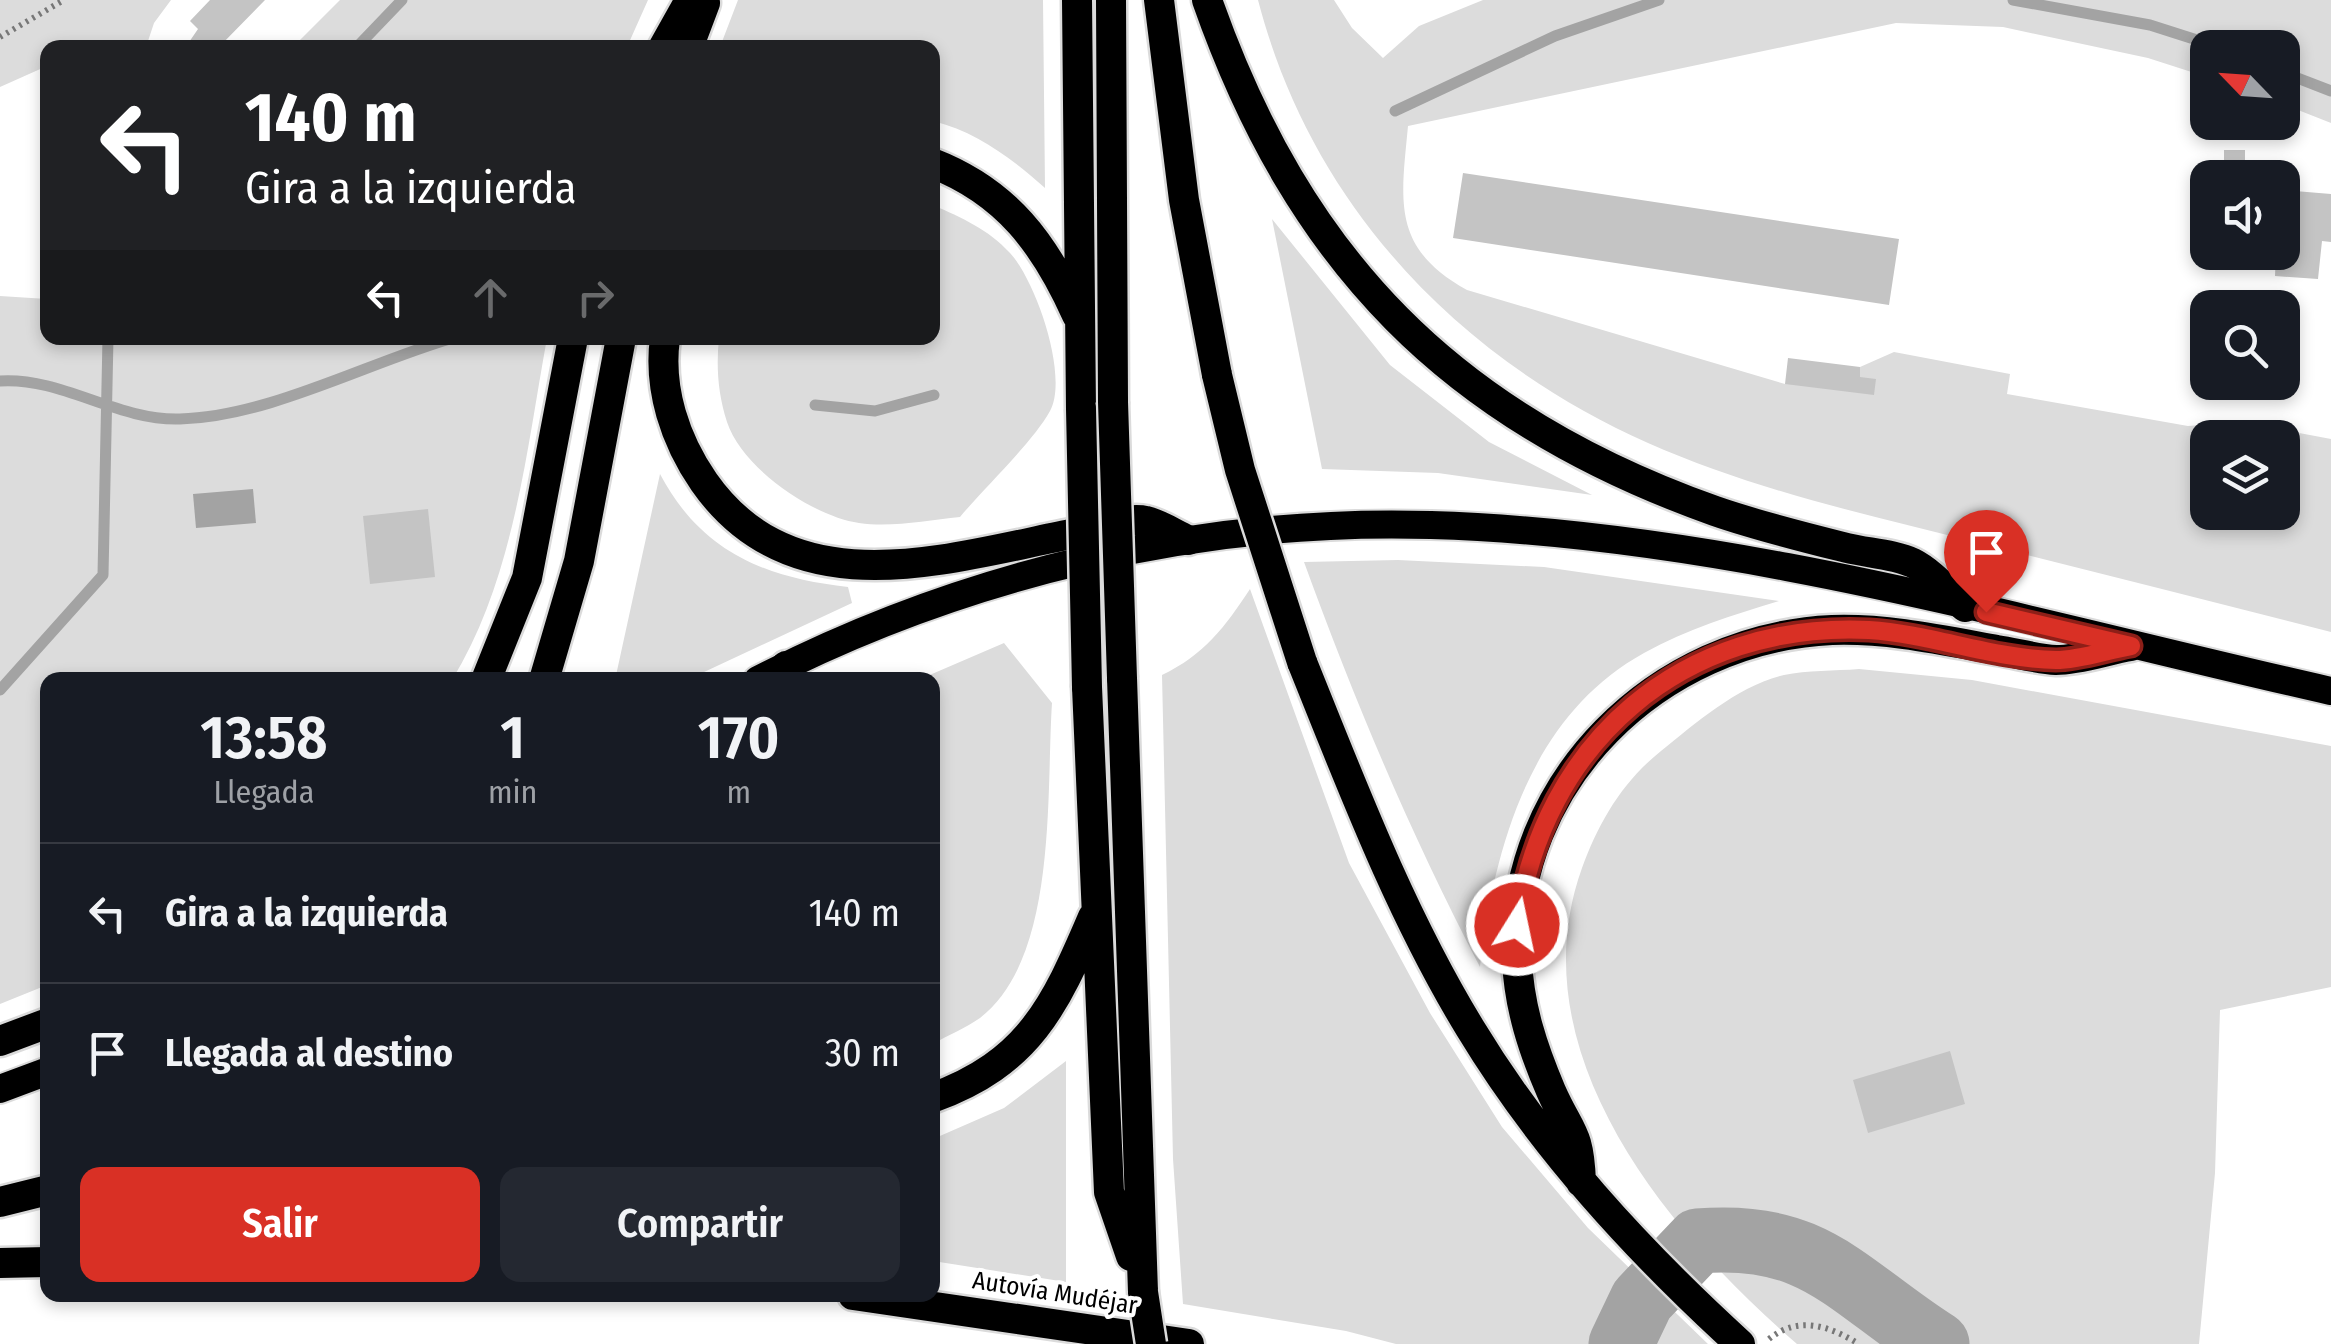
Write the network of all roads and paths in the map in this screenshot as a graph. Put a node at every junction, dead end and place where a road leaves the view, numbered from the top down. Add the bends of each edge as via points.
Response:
1 (64, 0) edge
2 (690, 0) edge
3 (706, 0) edge
4 (1076, 0) edge
5 (1111, 0) edge
6 (1159, 0) edge
7 (1206, 0) edge
8 (0, 37) edge
9 (668, 40) edge
10 (691, 40) edge
11 (940, 168) edge
12 (1081, 326) junction
13 (571, 345) edge
14 (620, 345) edge
15 (665, 345) edge
16 (1188, 540) junction
17 (1965, 607) junction
18 (2131, 646) junction
19 (490, 672) edge
20 (546, 672) edge
21 (786, 672) edge
22 (2331, 692) edge
23 (1096, 909) junction
24 (40, 1026) edge
25 (0, 1042) edge
26 (40, 1074) edge
27 (0, 1089) edge
28 (940, 1094) edge
29 (1581, 1182) junction
30 (40, 1192) edge
31 (0, 1202) edge
32 (40, 1262) edge
33 (0, 1264) edge
34 (1143, 1292) junction
35 (900, 1302) edge
36 (1151, 1344) edge
37 (1189, 1344) edge
38 (1740, 1344) edge
39 (1763, 1344) edge
40 (1859, 1344) edge

1 - 8 path
2 - 9 highway
3 - 10 highway
4 - 12 highway
5 - 34 highway, bridge via 1114,402
6 - 29 highway, bridge via 1184,200 1217,375 1302,662 1434,964 1505,1082
7 - 17 highway via 1258,128 1323,235 1414,337 1474,388 1536,430 1656,489 1784,532 1914,564
11 - 12 highway via 982,187 1032,231
12 - 23 highway, bridge
13 - 19 highway via 530,562
14 - 20 highway via 586,530
15 - 16 highway via 669,409 692,466 732,513 782,547 840,565 878,568 1143,520
16 - 17 highway via 1365,525 1518,530 1694,552
16 - 21 highway via 984,588 912,612
17 - 18 highway
18 - 22 highway
18 - 29 highway via 2057,660 1870,630 1791,634 1715,654 1684,670 1600,735 1543,823 1517,925 1528,1029 1555,1100 1580,1141
23 - 28 highway via 1038,1028 991,1072
23 - 34 highway via 1109,1192
24 - 25 highway
26 - 27 highway
29 - 38 highway
30 - 31 highway
32 - 33 highway
34 - 36 highway, bridge
35 - 37 highway, Autovía Mudéjar
39 - 40 path via 1790,1327 1814,1323

